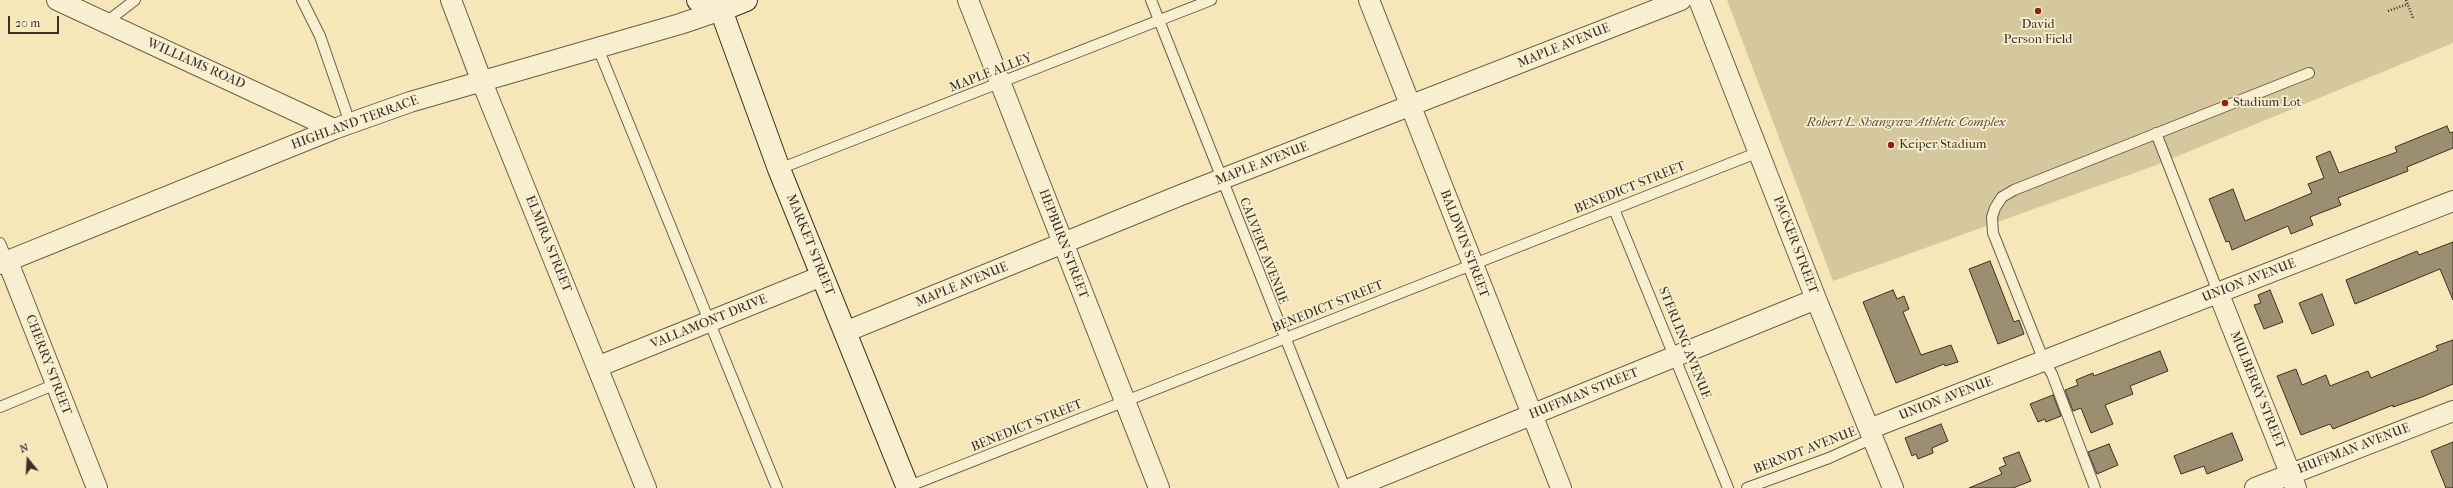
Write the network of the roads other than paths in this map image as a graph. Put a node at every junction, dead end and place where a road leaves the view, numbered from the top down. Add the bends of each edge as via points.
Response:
1 (57, 0) edge
2 (135, 0) edge
3 (302, 0) edge
4 (451, 0) edge
5 (698, 0) edge
6 (746, 0) edge
7 (968, 0) edge
8 (1151, 0) edge
9 (1211, 0) edge
10 (1368, 0) edge
11 (1681, 0) edge
12 (1699, 0) edge
13 (719, 5) edge
14 (1160, 21) junction
15 (105, 23) junction
16 (598, 48) junction
17 (2309, 72) dead end
18 (482, 82) junction
19 (1000, 83) junction
20 (1411, 107) junction
21 (342, 126) junction
22 (2156, 133) junction
23 (1759, 152) junction
24 (780, 169) junction
25 (1221, 179) junction
26 (2453, 201) edge
27 (1614, 209) junction
28 (0, 243) edge
29 (1064, 244) junction
30 (4, 263) edge
31 (1472, 265) junction
32 (822, 276) junction
33 (2218, 292) junction
34 (1816, 299) junction
35 (708, 322) junction
36 (845, 332) junction
37 (1284, 339) junction
38 (1676, 357) junction
39 (2044, 361) junction
40 (597, 367) junction
41 (56, 384) junction
42 (1124, 401) junction
43 (0, 407) edge
44 (2453, 411) edge
45 (1532, 415) junction
46 (1871, 434) junction
47 (2293, 481) edge
48 (1354, 487) edge
49 (97, 488) edge
50 (646, 488) edge
51 (777, 488) edge
52 (907, 488) edge
53 (1159, 488) edge
54 (1561, 488) edge
55 (1728, 488) edge
56 (1747, 488) edge
57 (1893, 488) edge
58 (2095, 488) edge
59 (2256, 488) edge

1 - 15 street, WILLIAMS ROAD
2 - 15 lane
3 - 21 lane via 320,36
4 - 18 street, ELMIRA STREET
5 - 13 main road
6 - 13 main road
7 - 19 street, HEPBURN STREET
8 - 14 lane, CALVERT AVENUE
9 - 14 lane, MAPLE ALLEY
10 - 20 street, BALDWIN STREET
11 - 20 street, MAPLE AVENUE
12 - 23 street, PACKER STREET
13 - 16 street, HIGHLAND TERRACE
13 - 24 main road, MARKET STREET
14 - 19 lane, MAPLE ALLEY
14 - 25 lane, CALVERT AVENUE
15 - 21 street, WILLIAMS ROAD
16 - 18 street, HIGHLAND TERRACE
16 - 35 lane
17 - 22 lane
18 - 21 street, HIGHLAND TERRACE via 410,102
18 - 40 street, ELMIRA STREET
19 - 24 lane, MAPLE ALLEY
19 - 29 street, HEPBURN STREET
20 - 25 street, MAPLE AVENUE
20 - 31 street, BALDWIN STREET
21 - 30 street, HIGHLAND TERRACE
22 - 33 lane
22 - 39 lane via 2014,190 2002,197 1995,208 1992,217 1993,233
23 - 27 lane, BENEDICT STREET
23 - 34 street, PACKER STREET
24 - 32 main road, MARKET STREET
25 - 29 street, MAPLE AVENUE
25 - 37 lane, CALVERT AVENUE
26 - 33 street, UNION AVENUE
27 - 31 lane, BENEDICT STREET
27 - 38 lane, STERLING AVENUE
28 - 30 lane, CHERRY STREET
29 - 36 street, MAPLE AVENUE
29 - 42 street, HEPBURN STREET
30 - 41 street, CHERRY STREET
31 - 37 lane, BENEDICT STREET
31 - 45 street, BALDWIN STREET
32 - 35 street, VALLAMONT DRIVE
32 - 36 main road, MARKET STREET
33 - 39 street, UNION AVENUE
33 - 47 street, MULBERRY STREET
34 - 38 street, HUFFMAN STREET
34 - 46 street, PACKER STREET
35 - 40 street, VALLAMONT DRIVE
35 - 51 lane
36 - 52 main road, MARKET STREET
37 - 42 lane, BENEDICT STREET
37 - 48 lane, CALVERT AVENUE
38 - 45 street, HUFFMAN STREET
38 - 55 lane, STERLING AVENUE
39 - 46 street, UNION AVENUE
39 - 58 lane via 2052,374
40 - 50 street, ELMIRA STREET
41 - 43 lane
41 - 49 street, CHERRY STREET
42 - 52 lane, BENEDICT STREET
42 - 53 street, HEPBURN STREET
44 - 47 street, HUFFMAN AVENUE
45 - 48 street, HUFFMAN STREET
45 - 54 street, BALDWIN STREET
46 - 56 lane, BERNDT AVENUE via 1829,458
46 - 57 street, PACKER STREET
47 - 59 street, HUFFMAN AVENUE

